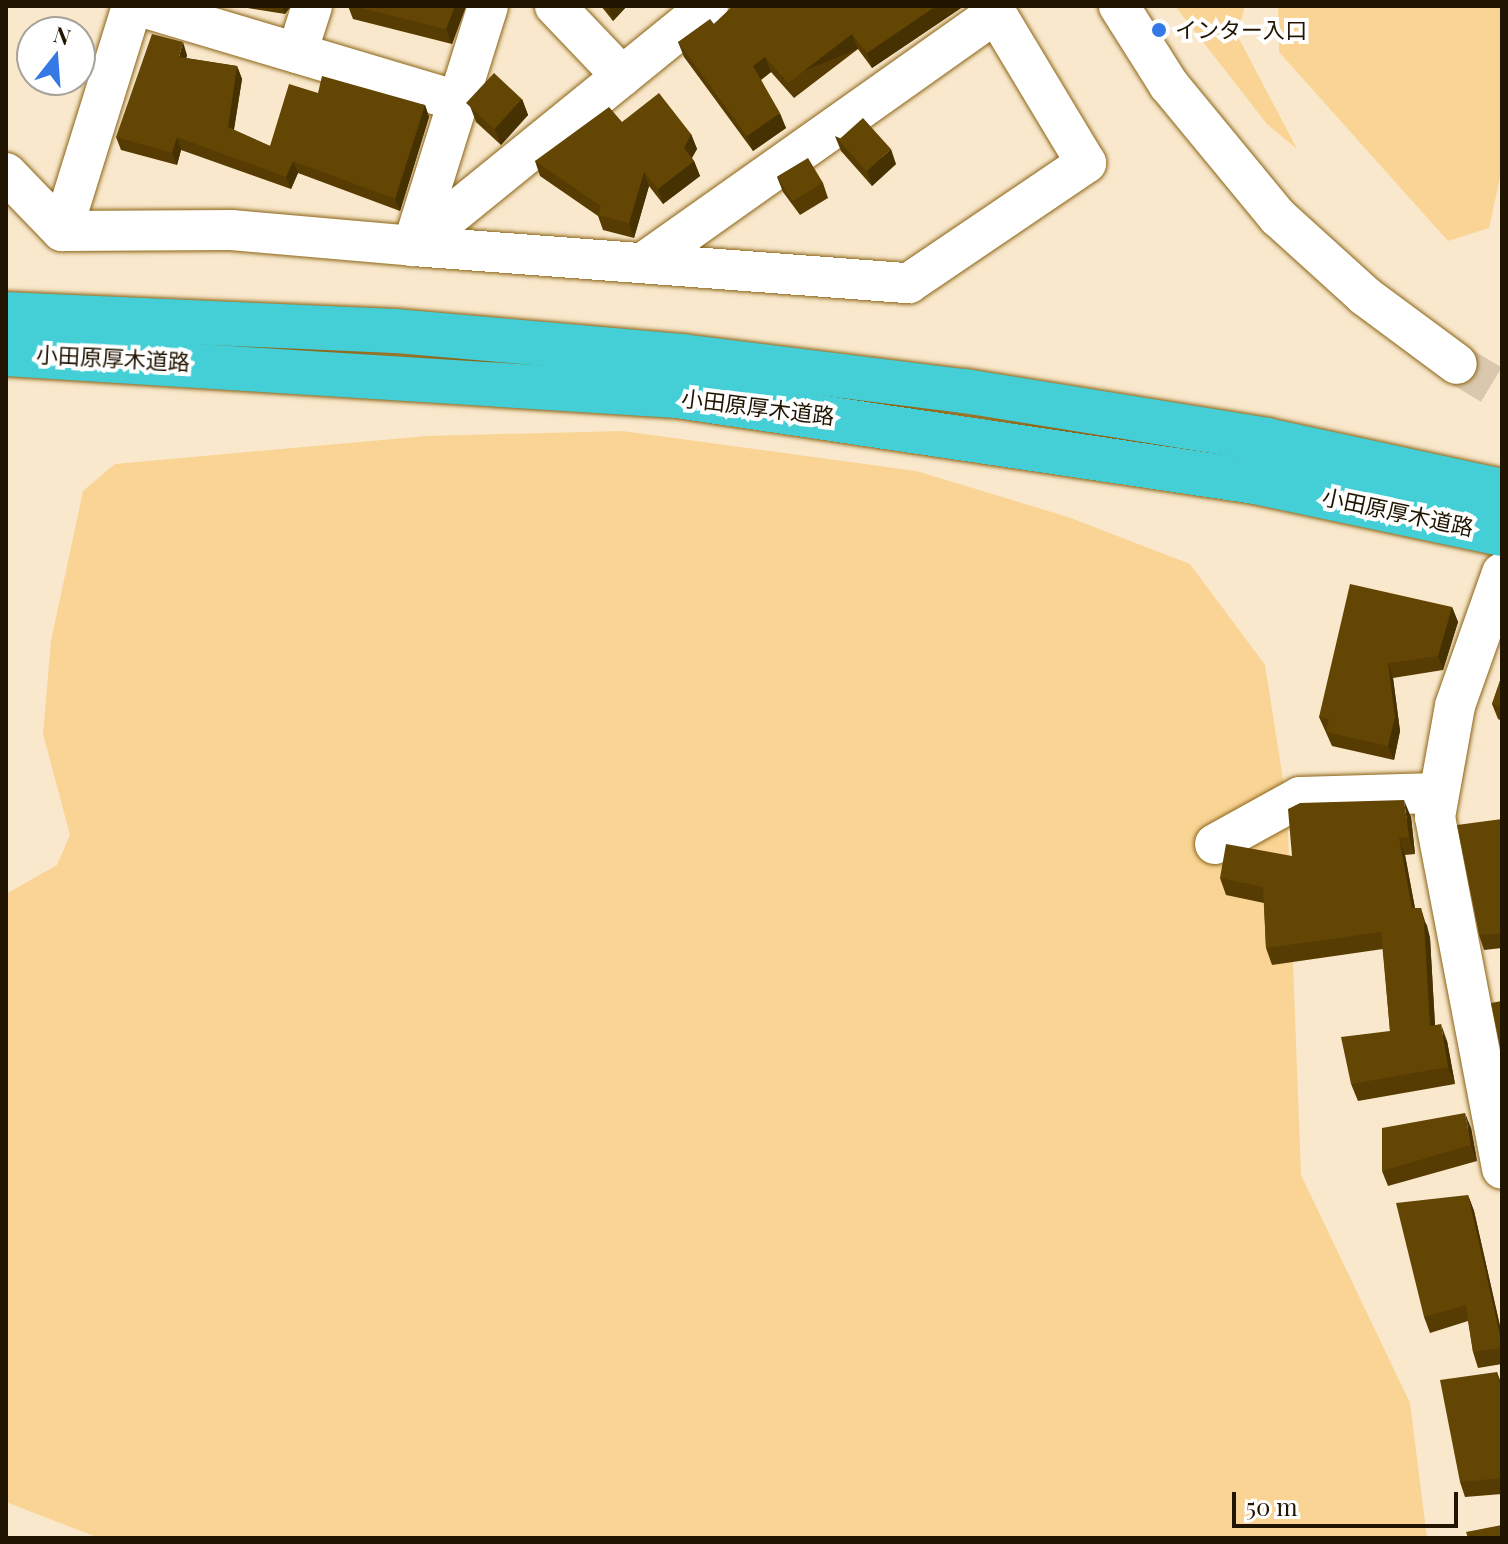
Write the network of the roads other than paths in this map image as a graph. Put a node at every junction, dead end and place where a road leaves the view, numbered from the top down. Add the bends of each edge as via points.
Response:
1 (132, 6) edge
2 (139, 6) edge
3 (312, 6) edge
4 (488, 6) edge
5 (555, 6) edge
6 (708, 6) edge
7 (1119, 6) edge
8 (997, 8) edge
9 (297, 53) junction
10 (622, 76) junction
11 (458, 101) junction
12 (6, 173) edge
13 (62, 231) junction
14 (413, 246) junction
15 (647, 260) junction
16 (6, 314) edge
17 (6, 354) edge
18 (1457, 364) tunnel mouth
19 (1502, 491) edge
20 (1502, 534) edge
21 (1502, 573) edge
22 (1437, 793) junction
23 (1215, 844) dead end
24 (1487, 1007) edge
25 (1502, 1169) edge

1 - 13 street
2 - 9 street
3 - 9 street
4 - 11 street
5 - 10 street
6 - 10 street
7 - 18 street via 1169,85 1278,217 1365,296
8 - 15 street
8 - 15 street via 1086,163 909,283
9 - 11 street
10 - 14 street
11 - 14 street
12 - 13 street
13 - 14 street via 231,230
14 - 15 street
16 - 19 highway, 小田原厚木道路 via 396,331 698,358 1251,437
17 - 20 highway, 小田原厚木道路 via 677,396 1255,482
21 - 22 street via 1455,706
22 - 23 street via 1300,797
22 - 24 street via 1435,817
24 - 25 street

